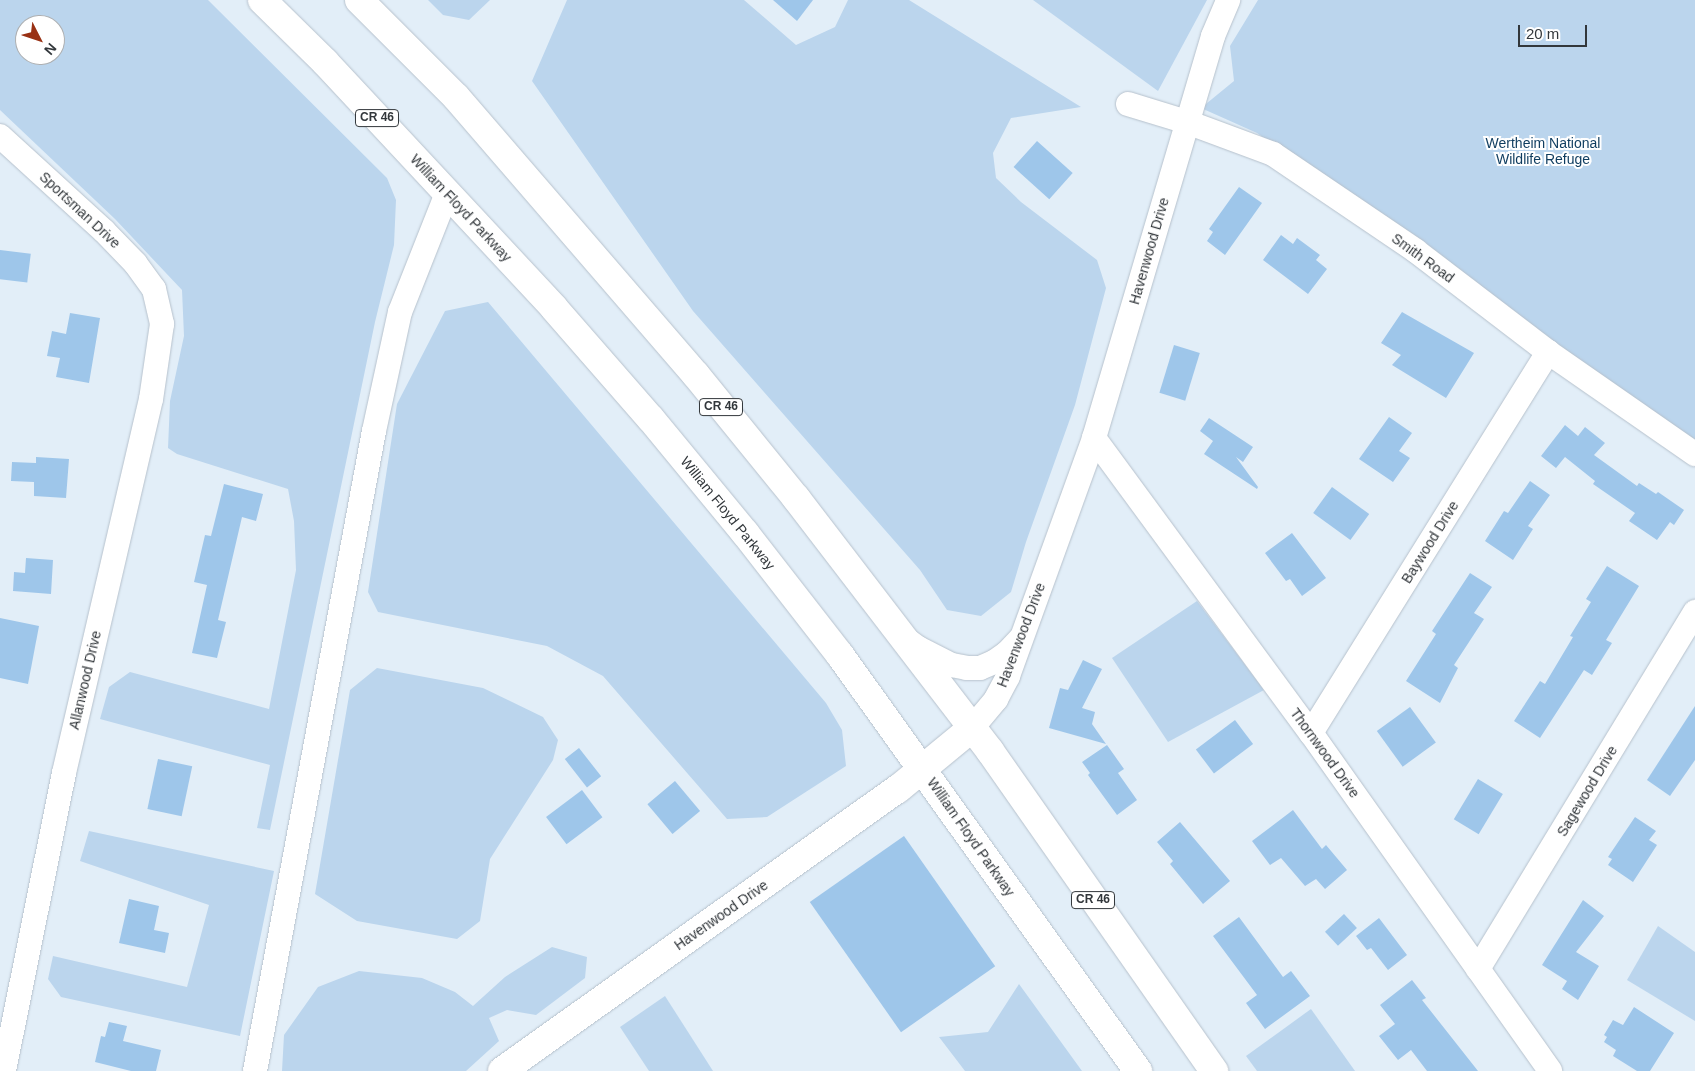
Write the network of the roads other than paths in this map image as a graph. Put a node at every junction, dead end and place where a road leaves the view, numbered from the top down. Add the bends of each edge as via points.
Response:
1 (262, 0) edge
2 (359, 0) edge
3 (1228, 0) edge
4 (1128, 104) dead end
5 (1187, 122) junction
6 (0, 136) edge
7 (448, 193) junction
8 (154, 290) joint
9 (1548, 352) junction
10 (1094, 438) junction
11 (1695, 454) edge
12 (1695, 612) edge
13 (1024, 632) junction
14 (903, 637) junction
15 (972, 728) junction
16 (1311, 733) junction
17 (923, 770) junction
18 (1478, 969) junction
19 (1134, 1069) edge
20 (4, 1071) edge
21 (255, 1071) edge
22 (502, 1071) edge
23 (1214, 1071) edge
24 (1550, 1071) edge

1 - 7 main road, William Floyd Parkway / CR 46
2 - 14 main road, CR 46 via 456,97 696,375
3 - 5 street, Havenwood Drive via 1213,36
4 - 5 street, Smith Road
5 - 9 street, Smith Road via 1273,154 1416,251
5 - 10 street, Havenwood Drive
6 - 8 street, Sportsman Drive via 104,231 135,263
7 - 17 main road, William Floyd Parkway / CR 46 via 554,308 746,533
7 - 21 street via 398,321 374,431
8 - 20 street, Allanwood Drive via 162,324 150,399 64,773
9 - 11 street, Smith Road
9 - 16 street, Baywood Drive
10 - 13 street, Havenwood Drive
10 - 16 street, Thornwood Drive
12 - 18 street, Sagewood Drive
13 - 14 street via 1007,653 980,668 952,665
13 - 15 street, Havenwood Drive via 996,699
14 - 15 main road, CR 46
15 - 17 main road, Havenwood Drive
15 - 23 main road, CR 46
16 - 18 street, Thornwood Drive
17 - 19 main road, William Floyd Parkway / CR 46
17 - 22 main road, Havenwood Drive
18 - 24 street, Thornwood Drive

